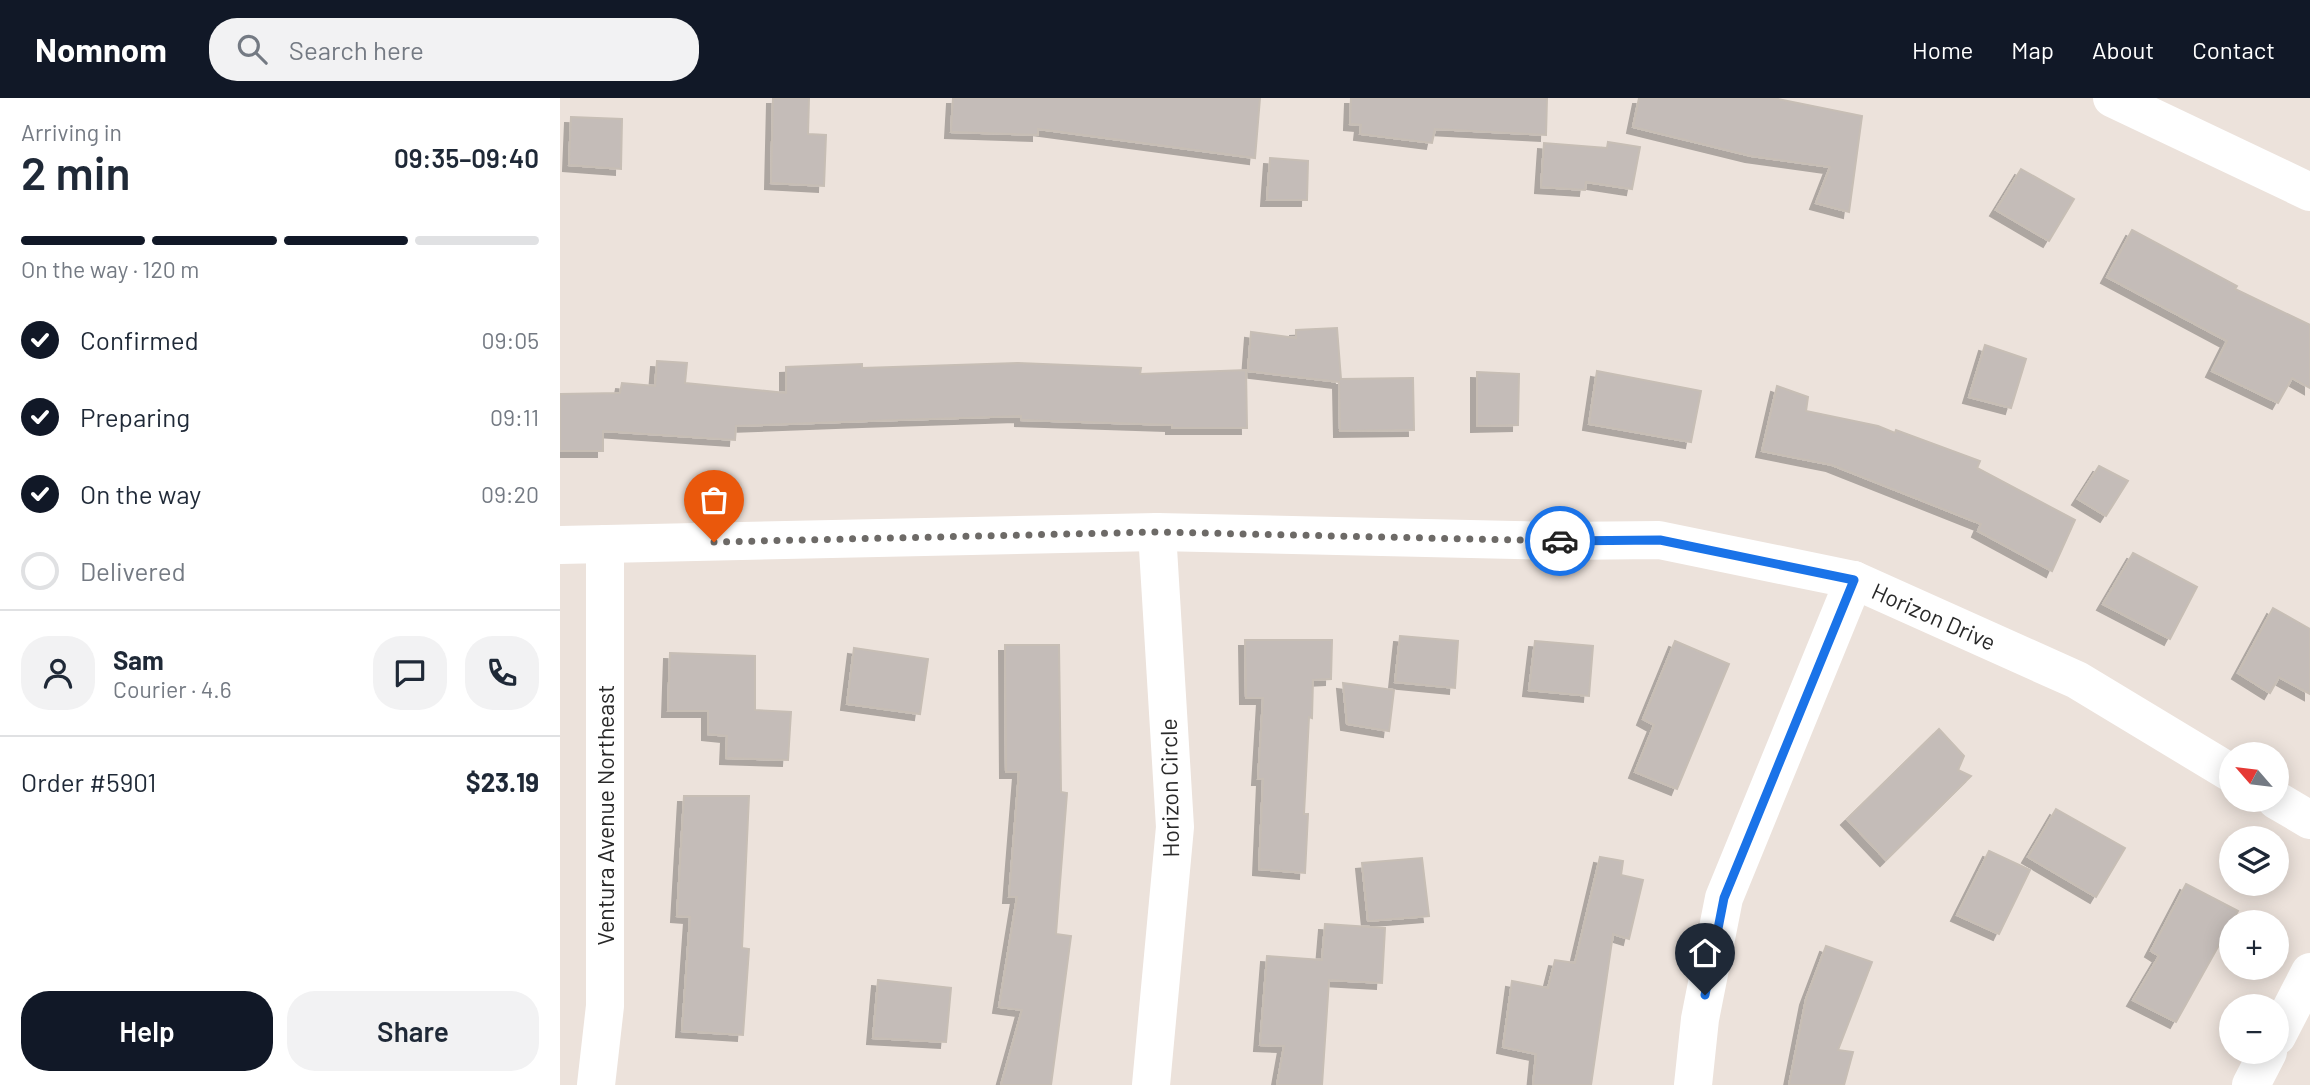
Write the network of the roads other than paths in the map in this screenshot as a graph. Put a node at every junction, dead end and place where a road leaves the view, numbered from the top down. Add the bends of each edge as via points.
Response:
1 (2112, 98) edge
2 (2310, 192) edge
3 (1157, 532) junction
4 (605, 544) junction
5 (560, 545) edge
6 (1854, 580) junction
7 (2219, 766) edge
8 (2289, 808) edge
9 (2310, 820) edge
10 (2310, 972) edge
11 (2289, 1013) edge
12 (2261, 1064) edge
13 (596, 1085) edge
14 (1151, 1085) edge
15 (1693, 1085) edge
16 (2250, 1085) edge

1 - 2 street
3 - 4 street, Horizon Drive
3 - 6 street, Horizon Drive via 1660,540
3 - 14 street, Horizon Circle via 1175,827
4 - 5 street, Horizon Drive
4 - 13 street, Ventura Avenue Northeast via 605,1006
6 - 7 street, Horizon Drive via 2077,680
6 - 15 street via 1724,898 1700,1019
8 - 9 street
10 - 11 street
12 - 16 street

